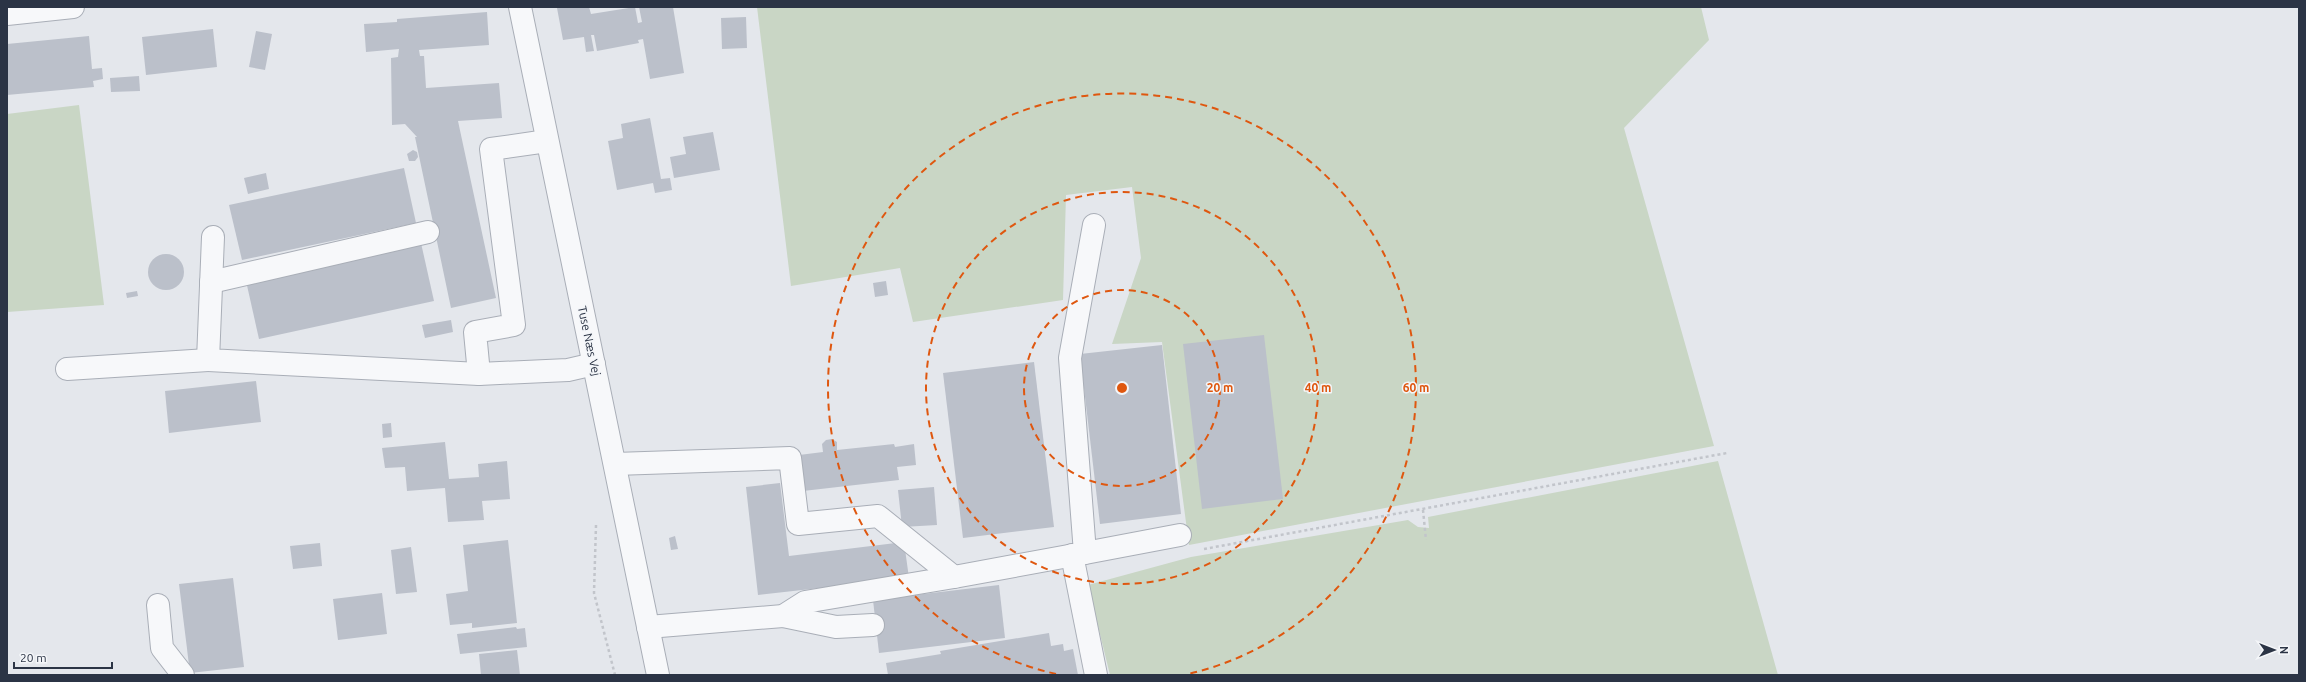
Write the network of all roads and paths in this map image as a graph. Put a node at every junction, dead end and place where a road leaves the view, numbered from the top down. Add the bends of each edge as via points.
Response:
1 (73, 7) edge
2 (520, 7) edge
3 (7, 14) edge
4 (548, 140) junction
5 (1094, 225) dead end
6 (428, 232) dead end
7 (213, 237) dead end
8 (211, 282) junction
9 (208, 360) junction
10 (594, 364) junction
11 (67, 369) dead end
12 (479, 374) junction
13 (1727, 453) dead end
14 (615, 464) junction
15 (1423, 510) junction
16 (1180, 535) dead end
17 (1426, 540) dead end
18 (1203, 549) dead end
19 (1079, 554) junction
20 (954, 577) junction
21 (158, 605) dead end
22 (783, 616) junction
23 (873, 625) dead end
24 (648, 627) junction
25 (183, 675) edge
26 (658, 675) edge
27 (1096, 675) edge

1 - 3 street
2 - 4 street, Tuse Næs Vej
4 - 10 street, Tuse Næs Vej
4 - 12 street via 491,149 514,326 475,332
5 - 19 street via 1070,358
6 - 8 street
7 - 8 street
8 - 9 street
9 - 11 street
9 - 12 street
10 - 12 street via 568,370
10 - 14 street, Tuse Næs Vej
13 - 15 path
14 - 20 street via 790,458 798,524 878,516
14 - 24 street, Tuse Næs Vej
15 - 17 path
15 - 18 path
16 - 19 street
19 - 20 street
19 - 27 street
20 - 22 street via 805,602
21 - 25 street via 162,648
22 - 23 street via 836,627
22 - 24 street
24 - 26 street, Tuse Næs Vej

